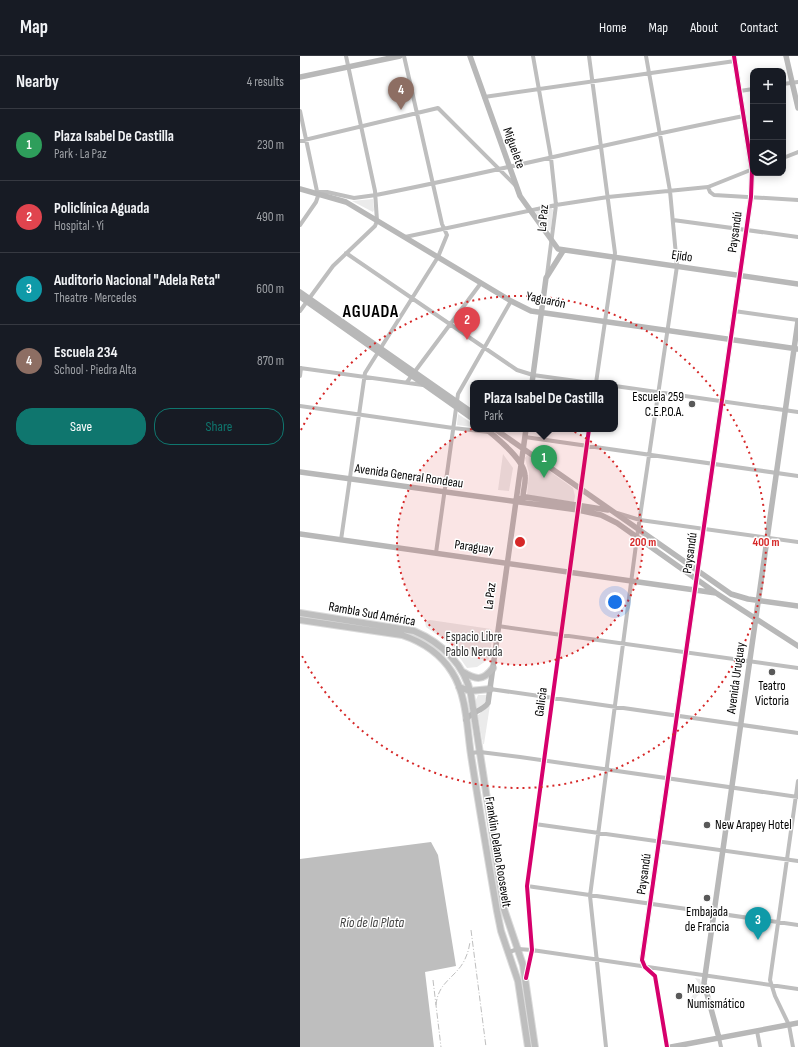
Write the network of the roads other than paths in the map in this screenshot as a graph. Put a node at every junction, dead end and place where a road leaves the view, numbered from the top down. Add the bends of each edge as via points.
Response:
1 (346, 56) edge
2 (400, 56) edge
3 (404, 56) edge
4 (470, 56) edge
5 (533, 56) edge
6 (589, 56) edge
7 (646, 56) edge
8 (786, 56) edge
9 (734, 59) edge
10 (348, 66) junction
11 (650, 74) junction
12 (300, 78) edge
13 (592, 82) junction
14 (795, 82) edge
15 (538, 89) junction
16 (750, 89) edge
17 (740, 91) junction
18 (484, 97) junction
19 (798, 108) edge
20 (300, 111) edge
21 (418, 114) junction
22 (744, 116) junction
23 (361, 127) junction
24 (660, 133) junction
25 (306, 140) junction
26 (300, 141) edge
27 (601, 147) junction
28 (798, 152) edge
29 (750, 156) edge
30 (786, 157) edge
31 (551, 158) junction
32 (509, 167) junction
33 (498, 169) junction
34 (750, 170) edge
35 (752, 176) edge
36 (434, 184) junction
37 (708, 187) junction
38 (517, 188) junction
39 (300, 189) edge
40 (670, 191) junction
41 (317, 192) junction
42 (376, 195) junction
43 (608, 197) junction
44 (751, 197) junction
45 (798, 200) edge
46 (556, 205) junction
47 (529, 210) junction
48 (377, 220) junction
49 (673, 220) junction
50 (300, 225) edge
51 (445, 229) junction
52 (746, 230) junction
53 (405, 237) junction
54 (798, 237) edge
55 (552, 241) junction
56 (563, 251) junction
57 (346, 253) junction
58 (438, 257) junction
59 (614, 258) junction
60 (677, 266) junction
61 (739, 275) junction
62 (546, 278) junction
63 (481, 283) junction
64 (798, 284) edge
65 (300, 292) edge
66 (300, 297) edge
67 (412, 298) junction
68 (308, 300) junction
69 (511, 301) junction
70 (300, 311) edge
71 (734, 311) junction
72 (542, 312) junction
73 (798, 320) edge
74 (604, 321) junction
75 (450, 324) junction
76 (668, 330) junction
77 (730, 339) junction
78 (484, 348) junction
79 (796, 349) edge
80 (379, 350) junction
81 (300, 368) edge
82 (413, 374) junction
83 (533, 375) junction
84 (300, 376) edge
85 (364, 377) junction
86 (532, 380) edge
87 (569, 380) edge
88 (596, 380) edge
89 (407, 382) junction
90 (426, 385) junction
91 (618, 386) edge
92 (658, 392) junction
93 (721, 402) junction
94 (457, 405) junction
95 (300, 406) edge
96 (785, 410) junction
97 (470, 412) edge
98 (798, 412) edge
99 (359, 414) junction
100 (470, 417) edge
101 (453, 428) junction
102 (470, 429) edge
103 (489, 432) edge
104 (500, 432) edge
105 (526, 432) edge
106 (589, 432) edge
107 (525, 438) junction
108 (587, 446) junction
109 (523, 447) junction
110 (649, 455) junction
111 (520, 464) junction
112 (712, 464) junction
113 (300, 472) edge
114 (776, 473) junction
115 (798, 476) edge
116 (350, 479) junction
117 (581, 489) junction
118 (444, 492) junction
119 (523, 497) junction
120 (515, 501) junction
121 (529, 503) junction
122 (578, 508) junction
123 (614, 512) junction
124 (640, 520) junction
125 (639, 528) junction
126 (703, 529) junction
127 (300, 534) edge
128 (637, 537) junction
129 (767, 538) junction
130 (342, 540) junction
131 (798, 542) edge
132 (436, 553) junction
133 (506, 562) junction
134 (697, 571) junction
135 (570, 572) junction
136 (696, 579) junction
137 (631, 581) junction
138 (694, 590) junction
139 (716, 593) junction
140 (758, 600) junction
141 (798, 606) edge
142 (300, 613) edge
143 (756, 618) junction
144 (300, 620) edge
145 (498, 626) junction
146 (561, 635) junction
147 (623, 643) junction
148 (798, 646) edge
149 (686, 652) junction
150 (750, 661) junction
151 (493, 668) junction
152 (798, 668) edge
153 (463, 672) junction
154 (459, 687) junction
155 (490, 689) junction
156 (470, 691) junction
157 (552, 698) junction
158 (615, 707) junction
159 (474, 712) junction
160 (677, 716) junction
161 (466, 720) junction
162 (740, 725) junction
163 (798, 733) edge
164 (480, 752) junction
165 (471, 753) junction
166 (543, 760) junction
167 (606, 770) junction
168 (668, 778) junction
169 (798, 781) edge
170 (732, 788) junction
171 (797, 796) edge
172 (535, 824) junction
173 (598, 833) junction
174 (659, 842) junction
175 (723, 850) junction
176 (787, 859) junction
177 (798, 861) edge
178 (527, 886) junction
179 (590, 896) junction
180 (650, 904) junction
181 (714, 913) junction
182 (778, 922) junction
183 (798, 925) edge
184 (518, 949) junction
185 (532, 950) junction
186 (509, 952) junction
187 (595, 960) junction
188 (645, 967) junction
189 (705, 976) junction
190 (526, 978) junction
191 (771, 985) junction
192 (798, 989) edge
193 (798, 1023) edge
194 (789, 1025) junction
195 (757, 1031) junction
196 (719, 1038) junction
197 (528, 1047) edge
198 (535, 1047) edge
199 (606, 1047) edge
200 (667, 1047) edge
201 (671, 1047) edge
202 (721, 1047) edge
203 (760, 1047) edge
204 (793, 1047) edge

1 - 10 street
2 - 10 street
3 - 21 street
4 - 18 street, Miguelete
5 - 15 street, La Paz
6 - 13 street
7 - 11 street
8 - 14 street
9 - 11 street
9 - 17 street, Paysandú
10 - 12 street
10 - 23 street
11 - 13 street
11 - 24 street
13 - 15 street
13 - 27 street
14 - 19 street
15 - 18 street
15 - 31 street, La Paz
16 - 17 street
17 - 22 street, Paysandú
18 - 32 street, Miguelete
20 - 25 street
21 - 23 street
21 - 33 street via 438,108
21 - 36 street
22 - 24 street, Yaguarón
22 - 29 street, Paysandú
23 - 25 street
23 - 42 street
24 - 27 street, Yaguarón
24 - 40 street
25 - 26 street
25 - 41 street
27 - 31 street, Yaguarón
27 - 43 street
28 - 30 street
31 - 32 street, Yaguarón
31 - 46 street, La Paz
32 - 33 street, Yaguarón
32 - 38 street, Miguelete
33 - 36 street, Yaguarón
33 - 38 street
34 - 37 street
35 - 44 street, Paysandú
36 - 42 street, Yaguarón
36 - 51 street
37 - 40 street
37 - 44 street via 714,195
38 - 47 street, Miguelete
39 - 41 street, Yaguarón
40 - 43 street
40 - 49 street
41 - 42 street, Yaguarón via 354,198
41 - 48 street, Yaguarón via 346,202
41 - 50 street via 316,202
42 - 48 street
43 - 46 street
43 - 59 street
44 - 45 street
44 - 52 street, Paysandú
46 - 47 street
46 - 55 street, La Paz
47 - 51 street
47 - 55 street, Miguelete
48 - 53 street, Yaguarón
48 - 57 street via 375,226
49 - 52 street
49 - 60 street
51 - 53 street
51 - 58 street via 447,235
52 - 54 street
52 - 61 street, Paysandú
53 - 58 street, Yaguarón
55 - 56 street
55 - 62 street, La Paz
56 - 59 street, Ejido
56 - 62 street
57 - 67 street
57 - 68 street
58 - 63 street, Yaguarón
58 - 67 street
59 - 60 street, Ejido
59 - 74 street
60 - 61 street, Ejido
60 - 76 street
61 - 64 street, Ejido
61 - 71 street, Paysandú
62 - 72 street, La Paz
63 - 69 street, Yaguarón
63 - 75 street
65 - 68 street
66 - 68 street
67 - 75 street
67 - 80 street
68 - 70 street
68 - 80 street
69 - 72 street, Yaguarón via 524,308
69 - 78 street
71 - 73 street
71 - 77 street, Paysandú
72 - 74 street, Yaguarón
72 - 83 street, La Paz
73 - 79 street, Avenida Uruguay
74 - 76 street, Yaguarón
74 - 88 street
75 - 78 street
75 - 82 street
76 - 77 street, Yaguarón
76 - 92 street
77 - 79 street, Yaguarón
77 - 93 street, Paysandú
78 - 83 street via 517,370
78 - 94 street via 459,392
79 - 96 street, Avenida Uruguay
80 - 82 street
80 - 85 street
81 - 84 street
81 - 85 street
82 - 89 street
82 - 90 street
82 - 94 street
83 - 86 street, La Paz
83 - 87 street
85 - 89 street
85 - 99 street
89 - 90 street
90 - 94 street
91 - 92 street
92 - 93 street
92 - 110 street
93 - 96 street
93 - 112 street, Paysandú
94 - 97 street
94 - 100 street
94 - 101 street
95 - 99 street
96 - 98 street
96 - 114 street, Avenida Uruguay
99 - 101 street
99 - 116 street
101 - 102 street
101 - 118 street
103 - 111 street
104 - 109 street
105 - 107 street, La Paz
106 - 108 street, Galicia
107 - 108 street
107 - 109 street, La Paz
108 - 110 street
108 - 117 street, Galicia
109 - 111 street, La Paz
109 - 117 street
110 - 112 street
110 - 124 street
111 - 119 street, La Paz via 526,475
111 - 120 street, La Paz
112 - 114 street
112 - 126 street, Paysandú
113 - 116 street, Avenida General Rondeau
114 - 115 street
114 - 129 street, Avenida Uruguay
116 - 118 street, Avenida General Rondeau
116 - 130 street
117 - 122 street, Galicia
117 - 123 street
118 - 120 street, Avenida General Rondeau
118 - 132 street
119 - 120 street
119 - 121 street
119 - 122 street, Avenida General Rondeau
120 - 121 street, Avenida General Rondeau
120 - 133 street, La Paz
121 - 122 street, Avenida General Rondeau
122 - 123 street, Avenida General Rondeau
122 - 128 street via 608,518
122 - 135 street, Galicia
123 - 124 street, Avenida General Rondeau
123 - 125 street
124 - 125 street
124 - 126 street, Avenida General Rondeau
125 - 128 street
125 - 134 street
126 - 129 street, Avenida General Rondeau
126 - 134 street, Paysandú
127 - 130 street, Paraguay
128 - 136 street
128 - 137 street
129 - 131 street, Avenida General Rondeau
129 - 140 street, Avenida Uruguay
130 - 132 street, Paraguay
132 - 133 street, Paraguay
133 - 135 street, Paraguay
133 - 145 street, La Paz
134 - 136 street, Paysandú
134 - 140 street via 731,594
135 - 137 street, Paraguay
135 - 146 street, Galicia
136 - 138 street, Paysandú
136 - 139 street
137 - 138 street, Paraguay
137 - 147 street
138 - 139 street, Paraguay
138 - 149 street, Paysandú
139 - 143 street
140 - 141 street
140 - 143 street, Avenida Uruguay
142 - 153 main road, Rambla Sud América via 414,631 446,650
143 - 148 street
143 - 150 street, Avenida Uruguay
144 - 154 main road, Rambla Sud América via 402,635 413,639 440,656
145 - 146 street
145 - 151 street, La Paz
146 - 147 street
146 - 157 street, Galicia
147 - 149 street
147 - 158 street
149 - 150 street
149 - 160 street, Paysandú
150 - 152 street
150 - 162 street, Avenida Uruguay
151 - 153 main road via 480,679 472,678
151 - 155 street, La Paz
153 - 156 main road, Rambla Sud América
154 - 156 main road
154 - 161 main road, Rambla Sud América
155 - 156 main road
155 - 157 street
155 - 159 street, La Paz via 485,706
156 - 159 main road, Rambla Sud América
157 - 158 street
157 - 166 street, Galicia
158 - 160 street
158 - 167 street
159 - 161 street, La Paz
159 - 164 main road, Rambla Sud América
160 - 162 street
160 - 168 street, Paysandú
161 - 165 main road, Rambla Sud América
162 - 163 street
162 - 170 street, Avenida Uruguay
164 - 165 street
164 - 166 street
164 - 184 main road, Franklin Delano Roosevelt via 504,909
165 - 186 main road, Franklin Delano Roosevelt via 496,911
166 - 167 street
166 - 172 street, Galicia
167 - 168 street
167 - 173 street
168 - 170 street
168 - 174 street, Paysandú
169 - 171 street
170 - 171 street
170 - 175 street, Avenida Uruguay
171 - 176 street
172 - 173 street
172 - 178 street, Galicia
173 - 174 street
173 - 179 street
174 - 175 street
174 - 180 street, Paysandú
175 - 176 street
175 - 181 street, Avenida Uruguay
176 - 177 street
176 - 182 street
178 - 179 street
178 - 185 street, Galicia
179 - 180 street
179 - 187 street
180 - 181 street
180 - 188 street, Paysandú via 642,960
181 - 182 street
181 - 189 street, Avenida Uruguay
182 - 183 street
182 - 191 street
184 - 185 street
184 - 186 street
184 - 190 main road, Franklin Delano Roosevelt
185 - 187 street
185 - 190 street, Galicia
186 - 197 main road, Franklin Delano Roosevelt via 518,981
187 - 188 street
187 - 199 street
188 - 189 street
188 - 200 street via 656,976
189 - 191 street
189 - 196 street, Avenida Uruguay via 704,983
190 - 198 main road, Franklin Delano Roosevelt
191 - 192 street
191 - 194 street
193 - 194 street
194 - 195 street
194 - 204 street
195 - 196 street
195 - 203 street
196 - 201 street
196 - 202 street

